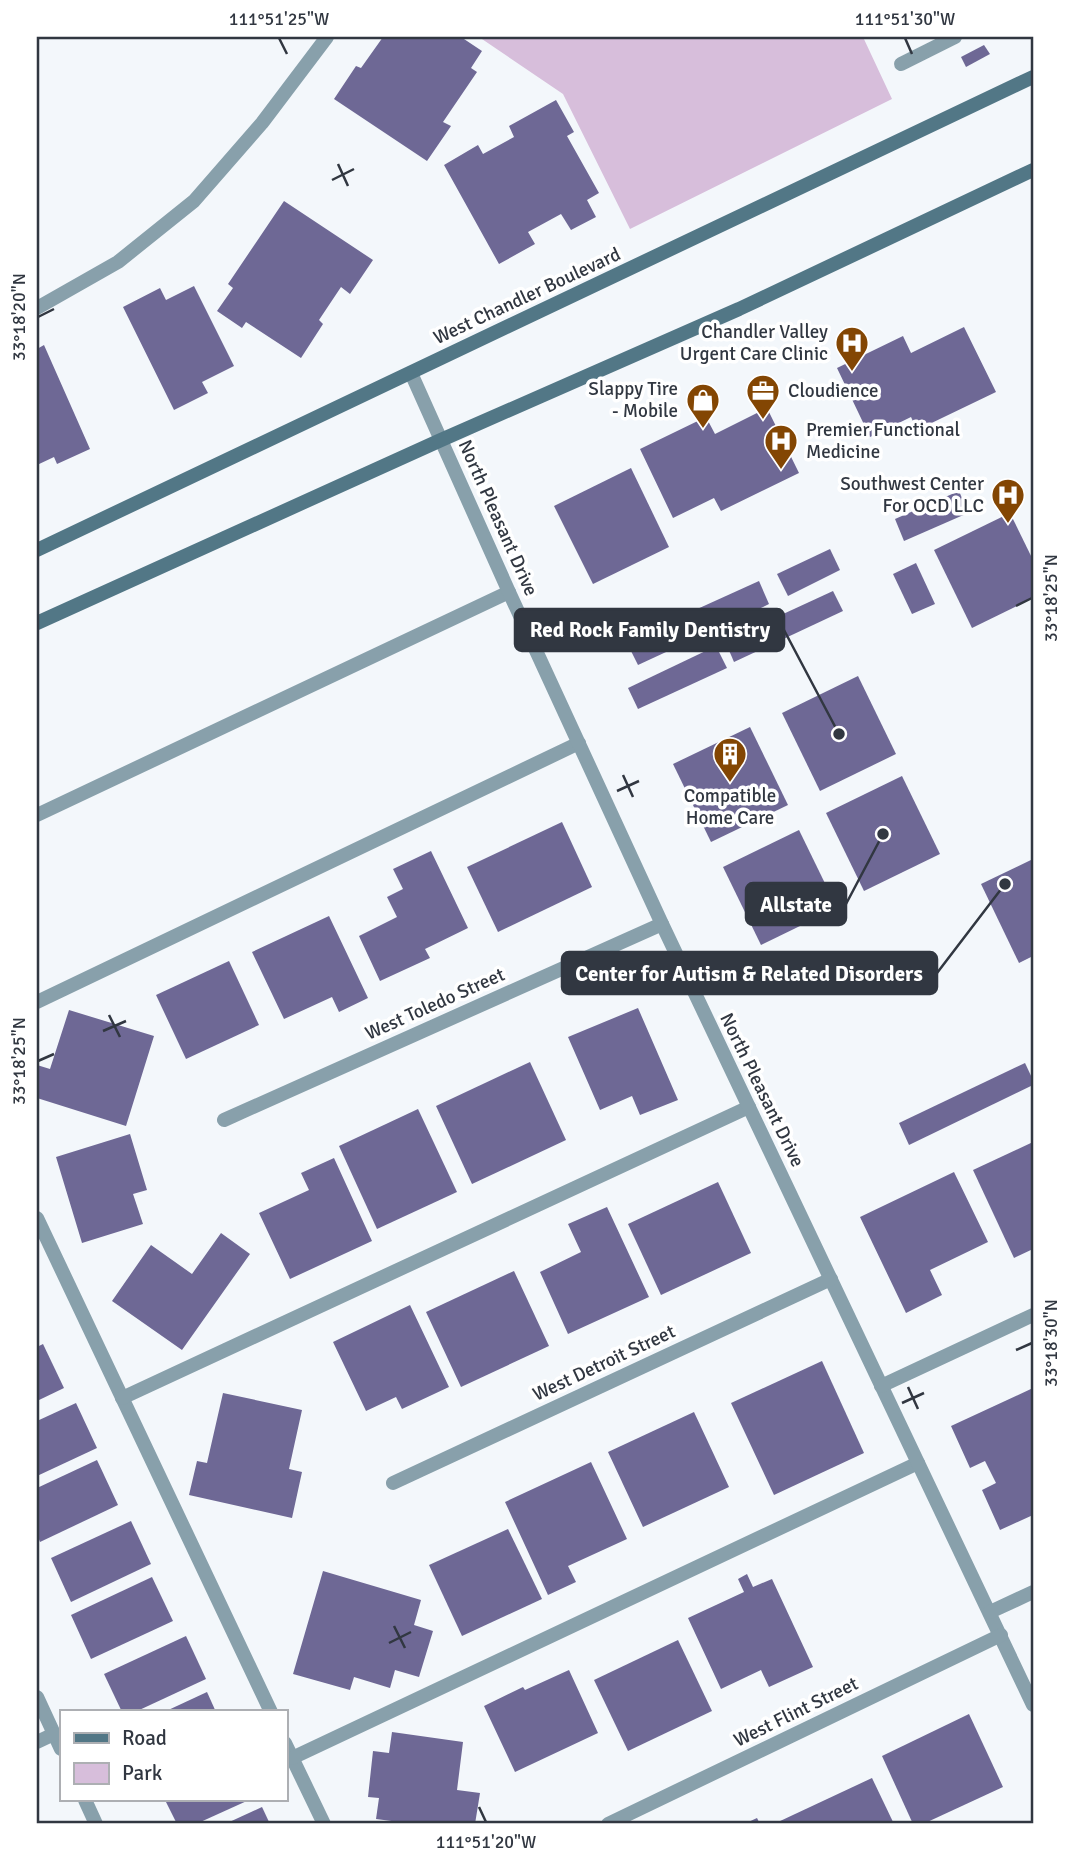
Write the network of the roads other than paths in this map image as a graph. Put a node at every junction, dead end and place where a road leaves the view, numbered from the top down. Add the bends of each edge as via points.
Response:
1 (327, 37) edge
2 (955, 37) edge
3 (901, 64) dead end
4 (1033, 77) edge
5 (1033, 170) edge
6 (37, 308) edge
7 (411, 373) junction
8 (441, 440) junction
9 (37, 550) edge
10 (509, 592) junction
11 (37, 623) edge
12 (579, 743) junction
13 (37, 815) edge
14 (662, 924) junction
15 (37, 1002) edge
16 (749, 1107) junction
17 (224, 1120) dead end
18 (37, 1218) edge
19 (831, 1279) junction
20 (1033, 1315) edge
21 (881, 1386) junction
22 (122, 1398) junction
23 (918, 1462) junction
24 (393, 1483) dead end
25 (1033, 1592) edge
26 (990, 1612) junction
27 (1001, 1634) junction
28 (37, 1697) edge
29 (1033, 1705) edge
30 (270, 1710) edge
31 (54, 1734) junction
32 (37, 1742) edge
33 (60, 1747) edge
34 (287, 1747) edge
35 (292, 1758) junction
36 (85, 1801) edge
37 (96, 1824) edge
38 (324, 1824) edge
39 (608, 1824) edge

1 - 6 street via 262,123 194,201 118,262
2 - 3 street
4 - 7 main road, West Chandler Boulevard
5 - 8 main road via 738,309
7 - 8 street, North Pleasant Drive
7 - 9 main road, West Chandler Boulevard
8 - 10 street, North Pleasant Drive
8 - 11 main road
10 - 12 street, North Pleasant Drive
10 - 13 street
12 - 14 street, North Pleasant Drive
12 - 15 street
14 - 16 street, North Pleasant Drive
14 - 17 street, West Toledo Street
16 - 19 street, North Pleasant Drive
16 - 22 street
18 - 22 street
19 - 21 street, North Pleasant Drive
19 - 24 street, West Detroit Street
20 - 21 street
21 - 23 street, North Pleasant Drive
22 - 30 street
23 - 26 street, North Pleasant Drive
23 - 35 street
25 - 26 street
26 - 27 street, North Pleasant Drive
27 - 29 street, North Pleasant Drive
27 - 39 street, West Flint Street
28 - 31 street
31 - 32 street
31 - 33 street
34 - 35 street
35 - 38 street
36 - 37 street

